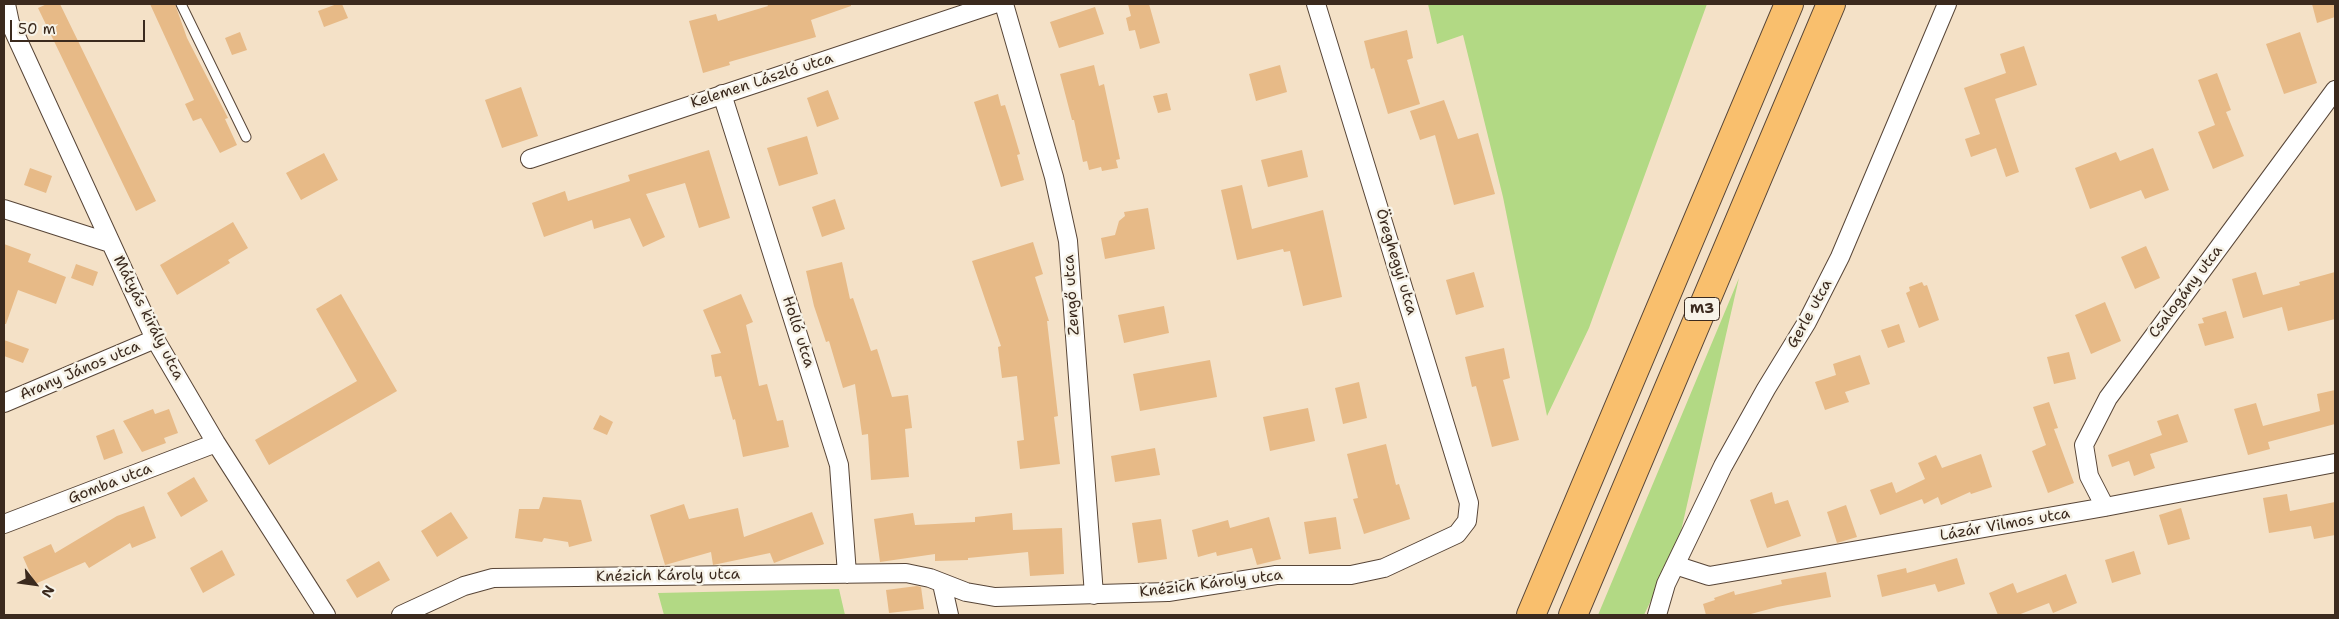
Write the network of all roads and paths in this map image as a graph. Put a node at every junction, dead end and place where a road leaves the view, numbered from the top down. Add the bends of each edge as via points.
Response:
1 (6, 4) edge
2 (181, 4) edge
3 (994, 4) edge
4 (1004, 4) edge
5 (1316, 4) edge
6 (1788, 4) edge
7 (1831, 4) edge
8 (1947, 4) edge
9 (2335, 90) edge
10 (722, 94) junction
11 (246, 137) dead end
12 (530, 159) dead end
13 (4, 209) edge
14 (110, 243) junction
15 (155, 339) junction
16 (4, 403) edge
17 (216, 443) junction
18 (2335, 463) edge
19 (2106, 507) junction
20 (1467, 522) joint
21 (4, 524) edge
22 (1675, 565) junction
23 (847, 574) junction
24 (942, 584) junction
25 (1094, 595) junction
26 (326, 615) edge
27 (401, 615) edge
28 (949, 615) edge
29 (1531, 615) edge
30 (1573, 615) edge
31 (1657, 615) edge

1 - 14 street, Mátyás király utca via 10,23
2 - 11 lane
3 - 10 street, Kelemen László utca
4 - 25 street, Zengő utca via 1054,177 1068,241
5 - 20 street, Öreghegyi utca via 1461,472 1469,503
6 - 29 highway, M3
7 - 30 highway, M3
8 - 22 street, Gerle utca via 1840,257 1807,322 1722,466
9 - 19 street, Csalogány utca via 2108,398 2084,444 2089,476
10 - 12 street, Kelemen László utca
10 - 23 street, Holló utca via 839,465
13 - 14 street
14 - 15 street, Mátyás király utca
15 - 16 street, Arany János utca
15 - 17 street, Mátyás király utca
17 - 21 street, Gomba utca
17 - 26 street, Mátyás király utca
18 - 19 street, Lázár Vilmos utca
19 - 22 street, Lázár Vilmos utca via 1709,576
20 - 25 street, Knézich Károly utca via 1448,540 1384,568 1350,575 1276,575 1182,590
22 - 31 street, Gerle utca
23 - 24 street, Knézich Károly utca via 906,573
23 - 27 street, Knézich Károly utca via 493,578 464,586
24 - 25 street, Knézich Károly utca via 995,597
24 - 28 street

